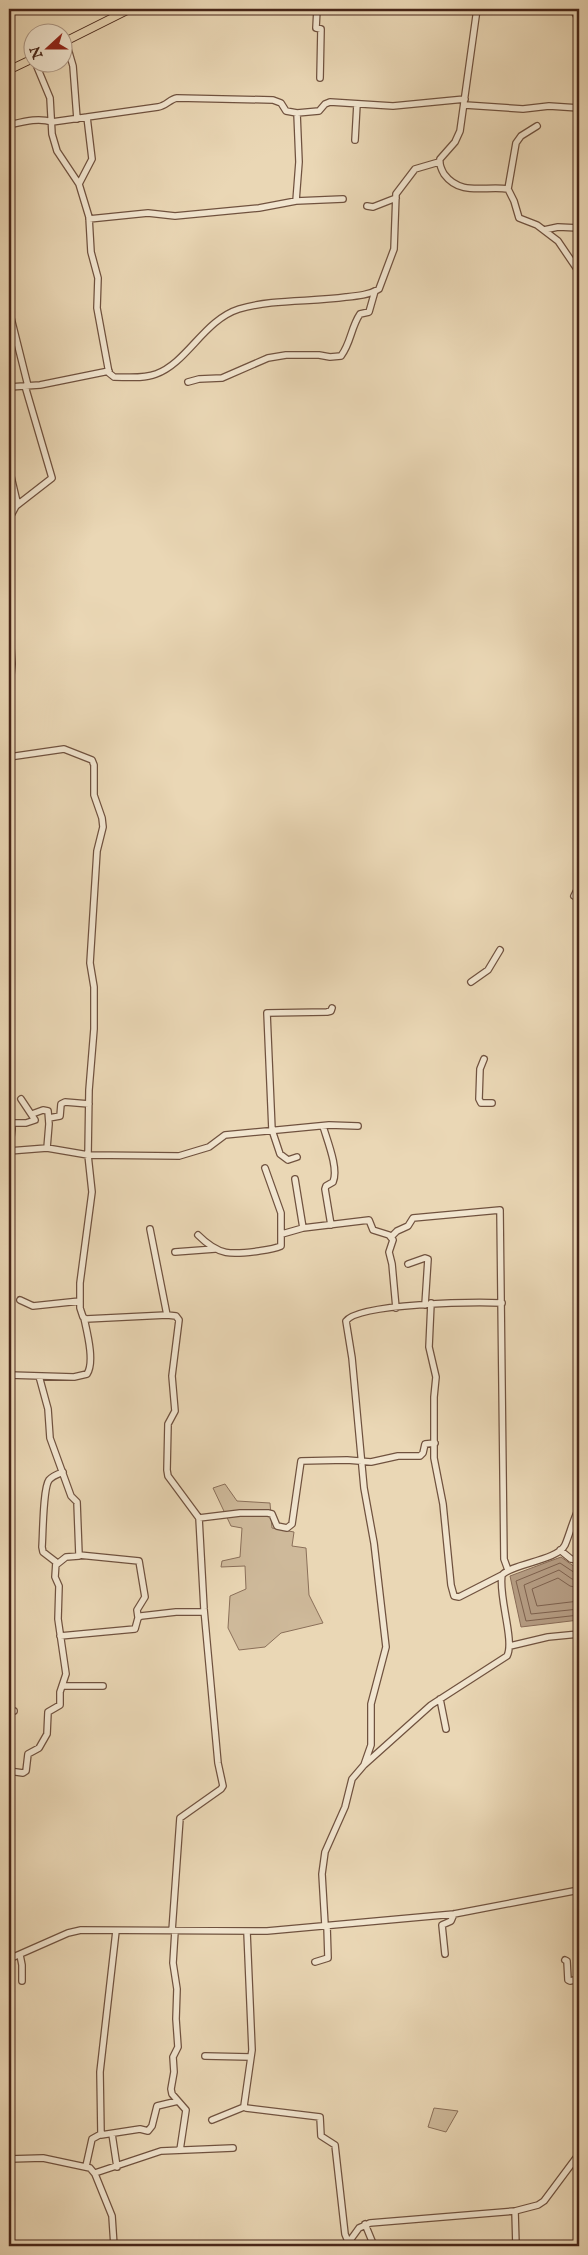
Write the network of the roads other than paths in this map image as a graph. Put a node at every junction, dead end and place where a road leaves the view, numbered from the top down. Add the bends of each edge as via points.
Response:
1 (317, 9) edge
2 (366, 9) edge
3 (477, 9) edge
4 (573, 9) edge
5 (126, 10) edge
6 (353, 10) dead end
7 (579, 21) edge
8 (72, 38) edge
9 (22, 63) edge
10 (72, 66) edge
11 (9, 70) edge
12 (39, 72) edge
13 (320, 78) dead end
14 (465, 102) junction
15 (357, 104) junction
16 (579, 108) edge
17 (297, 113) junction
18 (87, 117) junction
19 (77, 118) junction
20 (52, 122) junction
21 (9, 125) edge
22 (537, 126) dead end
23 (355, 140) dead end
24 (439, 162) junction
25 (79, 184) junction
26 (508, 189) junction
27 (396, 198) junction
28 (342, 199) dead end
29 (296, 202) junction
30 (367, 206) dead end
31 (89, 219) junction
32 (579, 228) edge
33 (544, 230) junction
34 (579, 272) edge
35 (375, 291) junction
36 (9, 310) edge
37 (109, 371) junction
38 (188, 382) dead end
39 (26, 386) junction
40 (9, 388) edge
41 (9, 468) edge
42 (10, 476) edge
43 (18, 502) junction
44 (9, 503) edge
45 (9, 519) edge
46 (9, 617) edge
47 (9, 696) edge
48 (9, 757) edge
49 (579, 886) edge
50 (574, 896) dead end
51 (500, 950) dead end
52 (471, 982) dead end
53 (332, 1008) dead end
54 (484, 1059) dead end
55 (21, 1099) dead end
56 (9, 1102) edge
57 (492, 1103) dead end
58 (89, 1104) junction
59 (32, 1114) junction
60 (49, 1118) junction
61 (11, 1123) junction
62 (323, 1126) junction
63 (358, 1126) dead end
64 (272, 1130) junction
65 (47, 1148) junction
66 (9, 1152) edge
67 (88, 1155) junction
68 (297, 1156) dead end
69 (265, 1168) dead end
70 (295, 1179) dead end
71 (331, 1225) junction
72 (303, 1228) junction
73 (150, 1229) dead end
74 (282, 1234) junction
75 (198, 1235) dead end
76 (391, 1237) junction
77 (216, 1249) junction
78 (175, 1252) dead end
79 (408, 1264) dead end
80 (20, 1300) dead end
81 (80, 1301) junction
82 (502, 1303) junction
83 (428, 1304) junction
84 (396, 1308) junction
85 (167, 1315) junction
86 (84, 1318) junction
87 (9, 1375) edge
88 (39, 1376) junction
89 (435, 1443) junction
90 (362, 1462) junction
91 (63, 1472) junction
92 (579, 1508) edge
93 (199, 1518) junction
94 (560, 1550) junction
95 (80, 1556) junction
96 (579, 1560) edge
97 (56, 1565) junction
98 (508, 1570) junction
99 (502, 1575) junction
100 (204, 1612) junction
101 (138, 1618) junction
102 (579, 1634) edge
103 (60, 1636) junction
104 (510, 1646) junction
105 (62, 1686) junction
106 (103, 1686) dead end
107 (440, 1699) junction
108 (446, 1729) dead end
109 (364, 1765) junction
110 (9, 1771) edge
111 (579, 1890) edge
112 (454, 1914) junction
113 (326, 1926) junction
114 (116, 1930) junction
115 (174, 1931) junction
116 (247, 1932) junction
117 (444, 1954) dead end
118 (20, 1955) junction
119 (9, 1959) edge
120 (565, 1960) dead end
121 (316, 1962) dead end
122 (579, 1979) edge
123 (22, 1981) dead end
124 (205, 2056) dead end
125 (250, 2057) junction
126 (178, 2101) junction
127 (244, 2107) junction
128 (212, 2120) dead end
129 (101, 2134) junction
130 (112, 2134) junction
131 (233, 2148) dead end
132 (180, 2150) junction
133 (579, 2154) edge
134 (9, 2159) edge
135 (86, 2166) junction
136 (117, 2167) junction
137 (94, 2173) junction
138 (515, 2211) junction
139 (365, 2224) junction
140 (348, 2241) edge
141 (114, 2246) edge
142 (374, 2246) edge
143 (516, 2246) edge

1 - 13 street via 316,28 321,29
2 - 6 street
3 - 14 street
4 - 7 street
5 - 8 main road
9 - 11 main road
10 - 19 street
12 - 20 street via 50,98
14 - 15 street via 393,106
14 - 16 street via 522,110 548,106
14 - 24 street via 459,137
15 - 17 street via 328,102 319,111
15 - 23 street
17 - 18 street via 286,111 281,102 273,100 177,98 163,106
17 - 29 street via 299,162
18 - 19 street
18 - 25 street via 92,159
19 - 20 street
20 - 21 street via 46,119
20 - 25 street via 52,138 57,151
22 - 26 street via 516,143
24 - 26 street via 442,171 454,183 477,190
24 - 27 street via 415,169
25 - 31 street
26 - 33 street via 519,218
27 - 30 street via 373,207
27 - 35 street via 394,249 382,284
28 - 29 street
29 - 31 street via 175,216 159,212
31 - 37 street via 91,252 98,278 98,308
32 - 33 street
33 - 34 street via 558,241
35 - 37 street via 231,312 159,373 114,377
35 - 38 street via 369,312 360,314 356,319 348,346 341,356 286,355 268,358 222,378
36 - 39 street
37 - 39 street
39 - 40 street
39 - 43 street via 52,478
41 - 42 street
42 - 43 street
43 - 44 street
43 - 45 street
46 - 47 street via 12,664
48 - 58 street via 67,750 92,760 94,765 94,795 103,827 97,851 90,963 94,995
49 - 50 street
51 - 52 street via 488,970
53 - 64 street via 327,1012 267,1013
54 - 57 street via 480,1069 479,1099 481,1103
55 - 59 street
56 - 61 street
58 - 60 street via 65,1102 61,1104 60,1116
58 - 67 street
59 - 60 street via 46,1110
59 - 61 street via 33,1121
60 - 65 street
61 - 66 street
62 - 63 street
62 - 64 street
62 - 71 street via 335,1177 325,1189
64 - 67 street via 225,1135 209,1147 179,1156
64 - 68 street via 280,1154 288,1160
65 - 66 street
65 - 67 street
67 - 81 street via 92,1192
69 - 74 street via 281,1213
70 - 72 street
71 - 72 street
71 - 76 street via 368,1220 373,1230
72 - 74 street
73 - 85 street
74 - 77 street via 282,1246 277,1248 234,1254
75 - 77 street
76 - 82 street via 408,1226 413,1218 500,1210
76 - 84 street via 393,1242 389,1252
77 - 78 street
79 - 83 street via 428,1259
80 - 81 street via 33,1306
81 - 86 street
82 - 83 street
82 - 98 street via 504,1559
83 - 84 street
83 - 89 street via 429,1347 436,1376
84 - 90 street via 351,1315 346,1320
85 - 86 street
85 - 93 street via 176,1316 179,1320 172,1376 174,1411 168,1424 167,1473
86 - 88 street via 89,1345 88,1373 79,1377
87 - 88 street
88 - 91 street via 48,1409 50,1438
89 - 90 street via 426,1444 420,1456
89 - 99 street via 434,1458 454,1596 459,1597
90 - 93 street via 300,1462 292,1524 287,1528 277,1526 272,1514 268,1513
90 - 109 street via 386,1654 370,1704 371,1745
91 - 95 street via 77,1504
91 - 97 street via 49,1479 44,1496 42,1547
92 - 94 street
93 - 100 street
94 - 96 street via 571,1559
94 - 98 street
95 - 97 street via 66,1557
95 - 101 street via 139,1561 145,1597 137,1610
97 - 103 street
98 - 99 street
99 - 104 street
100 - 101 street via 176,1612
100 - 115 street via 223,1786 180,1818
101 - 103 street via 133,1630
102 - 104 street via 549,1636
103 - 105 street via 66,1670
104 - 107 street via 503,1659
105 - 106 street
105 - 110 street via 60,1706 48,1712 48,1733 39,1748 28,1754 26,1771
107 - 108 street
107 - 109 street
109 - 113 street via 350,1783 345,1806 325,1852 322,1874
111 - 112 street
112 - 113 street
112 - 117 street via 452,1921 442,1924
113 - 116 street
113 - 121 street via 328,1958
114 - 115 street
114 - 118 street via 74,1932
114 - 129 street via 100,2072
115 - 116 street
115 - 126 street via 172,1963 177,1990 178,2047 173,2057 171,2089
116 - 125 street
118 - 119 street
118 - 123 street
120 - 122 street via 568,1980
124 - 125 street
125 - 127 street
126 - 130 street via 157,2106 148,2131
126 - 132 street via 186,2110
127 - 128 street
127 - 140 street via 320,2118 321,2136 333,2142 335,2148
129 - 130 street
129 - 135 street via 92,2139
130 - 136 street
131 - 132 street
132 - 136 street via 156,2152
133 - 138 street via 544,2201
134 - 135 street via 43,2158
135 - 137 street
136 - 137 street
137 - 141 street via 112,2216
138 - 139 street
138 - 143 street
139 - 140 street
139 - 142 street

